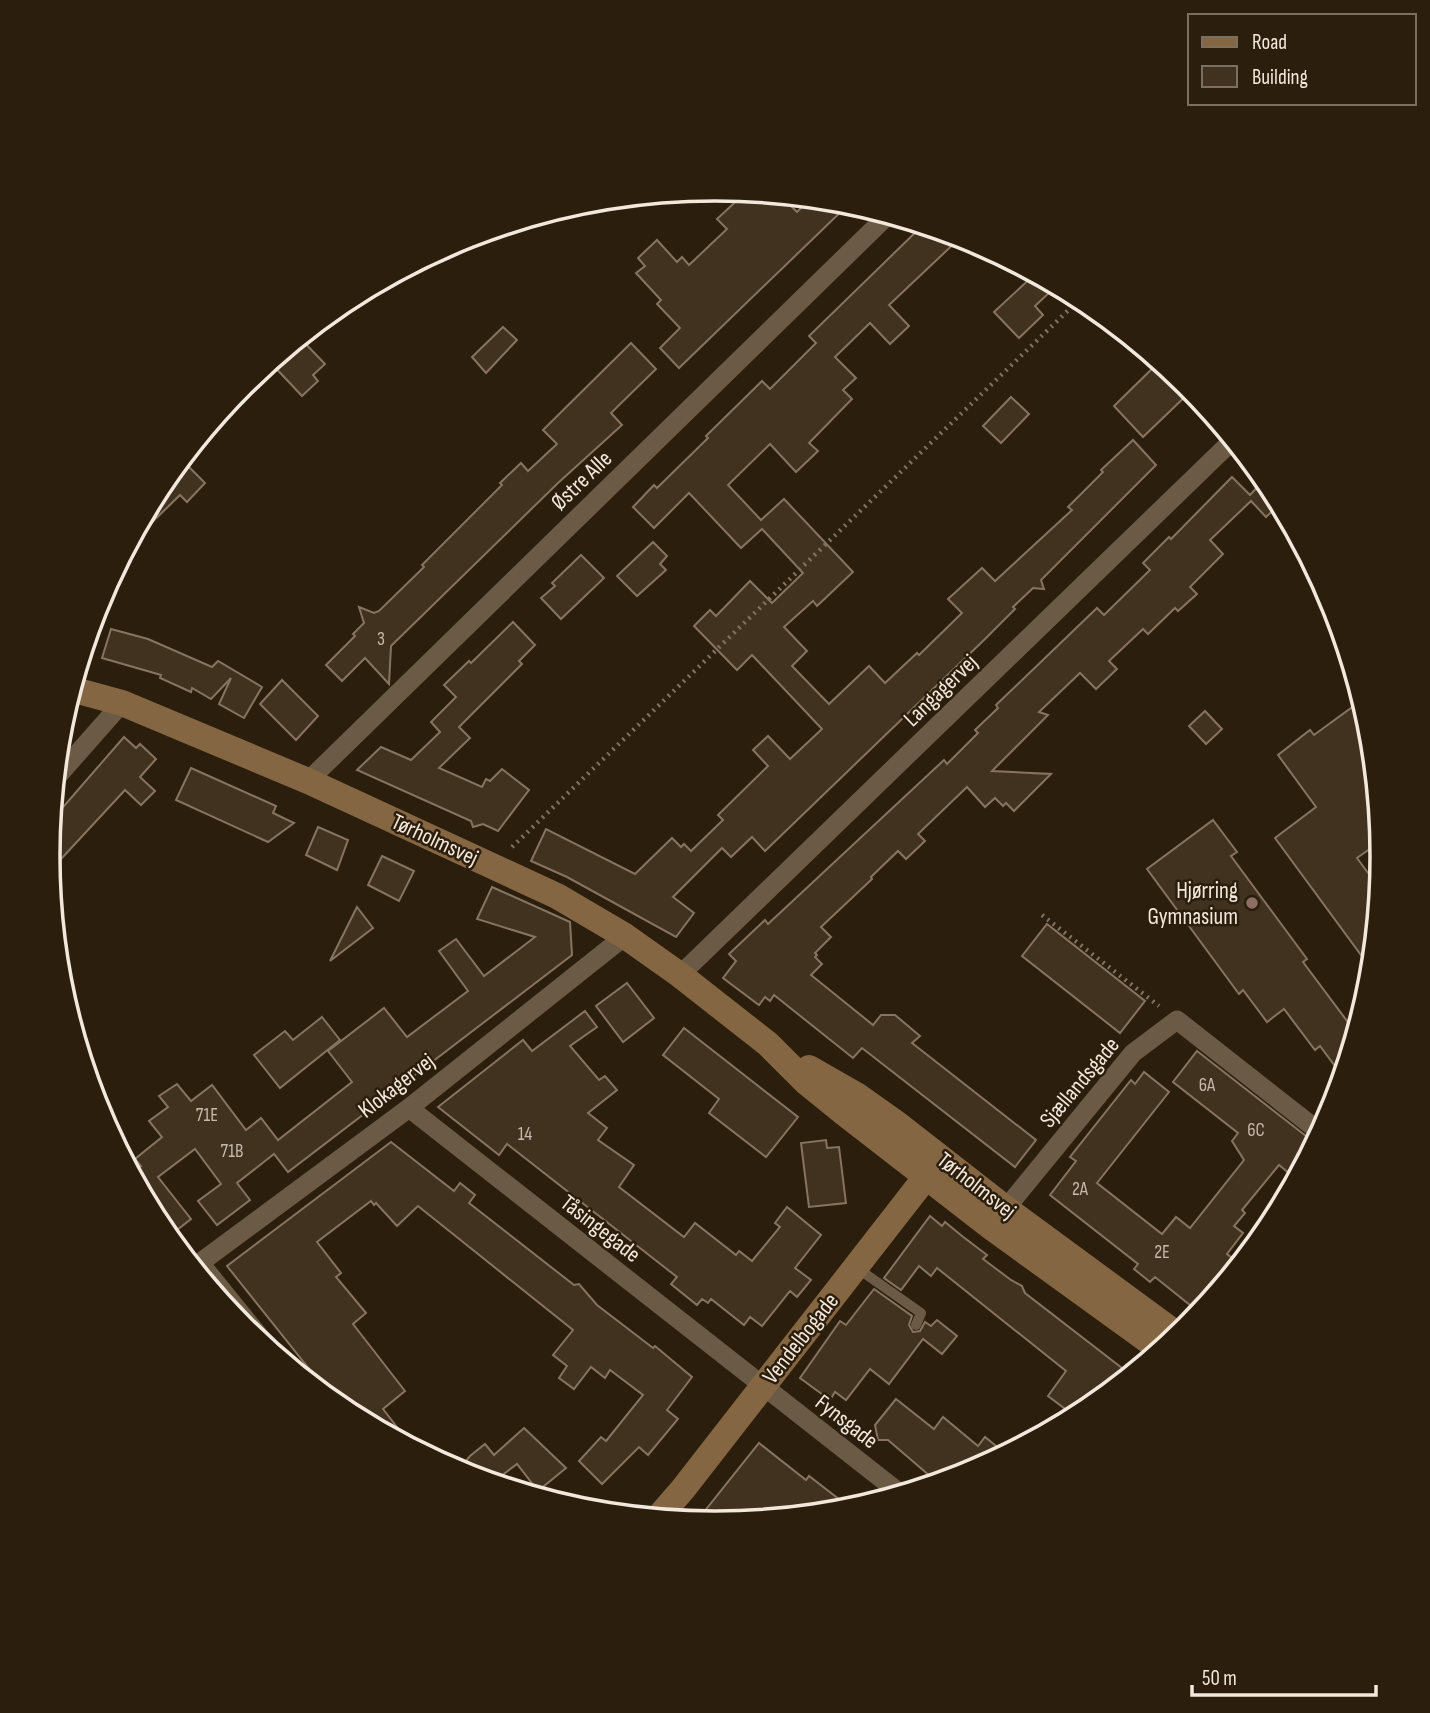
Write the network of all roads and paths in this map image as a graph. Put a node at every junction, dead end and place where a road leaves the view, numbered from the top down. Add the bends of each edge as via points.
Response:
1 (881, 222) edge
2 (1072, 307) edge
3 (1226, 446) edge
4 (81, 692) edge
5 (122, 703) junction
6 (66, 767) edge
7 (308, 781) junction
8 (493, 866) junction
9 (1042, 915) dead end
10 (625, 936) junction
11 (680, 975) junction
12 (1177, 1020) junction
13 (409, 1108) junction
14 (1312, 1126) edge
15 (934, 1167) junction
16 (998, 1218) junction
17 (200, 1263) edge
18 (855, 1267) junction
19 (916, 1325) dead end
20 (1168, 1330) edge
21 (1153, 1344) edge
22 (762, 1386) junction
23 (893, 1488) edge
24 (664, 1510) edge

1 - 7 street, Østre Alle
2 - 8 path
3 - 11 street, Langagervej
4 - 5 street, Tørholmsvej
5 - 6 street
5 - 7 street, Tørholmsvej
7 - 8 street, Tørholmsvej
8 - 10 street, Tørholmsvej
9 - 12 path
10 - 11 street, Tørholmsvej
10 - 13 street, Klokagervej
11 - 15 street, Tørholmsvej via 768,1044 858,1096
12 - 14 street
12 - 16 street, Sjællandsgade via 1133,1053
13 - 17 street, Klokagervej
13 - 22 street, Tåsingegade
15 - 16 street, Tørholmsvej
15 - 18 street, Vendelbogade
16 - 20 street, Tørholmsvej
16 - 21 street, Tørholmsvej
18 - 19 lane via 921,1313
18 - 22 street, Vendelbogade
22 - 23 street, Fynsgade
22 - 24 street, Vendelbogade

